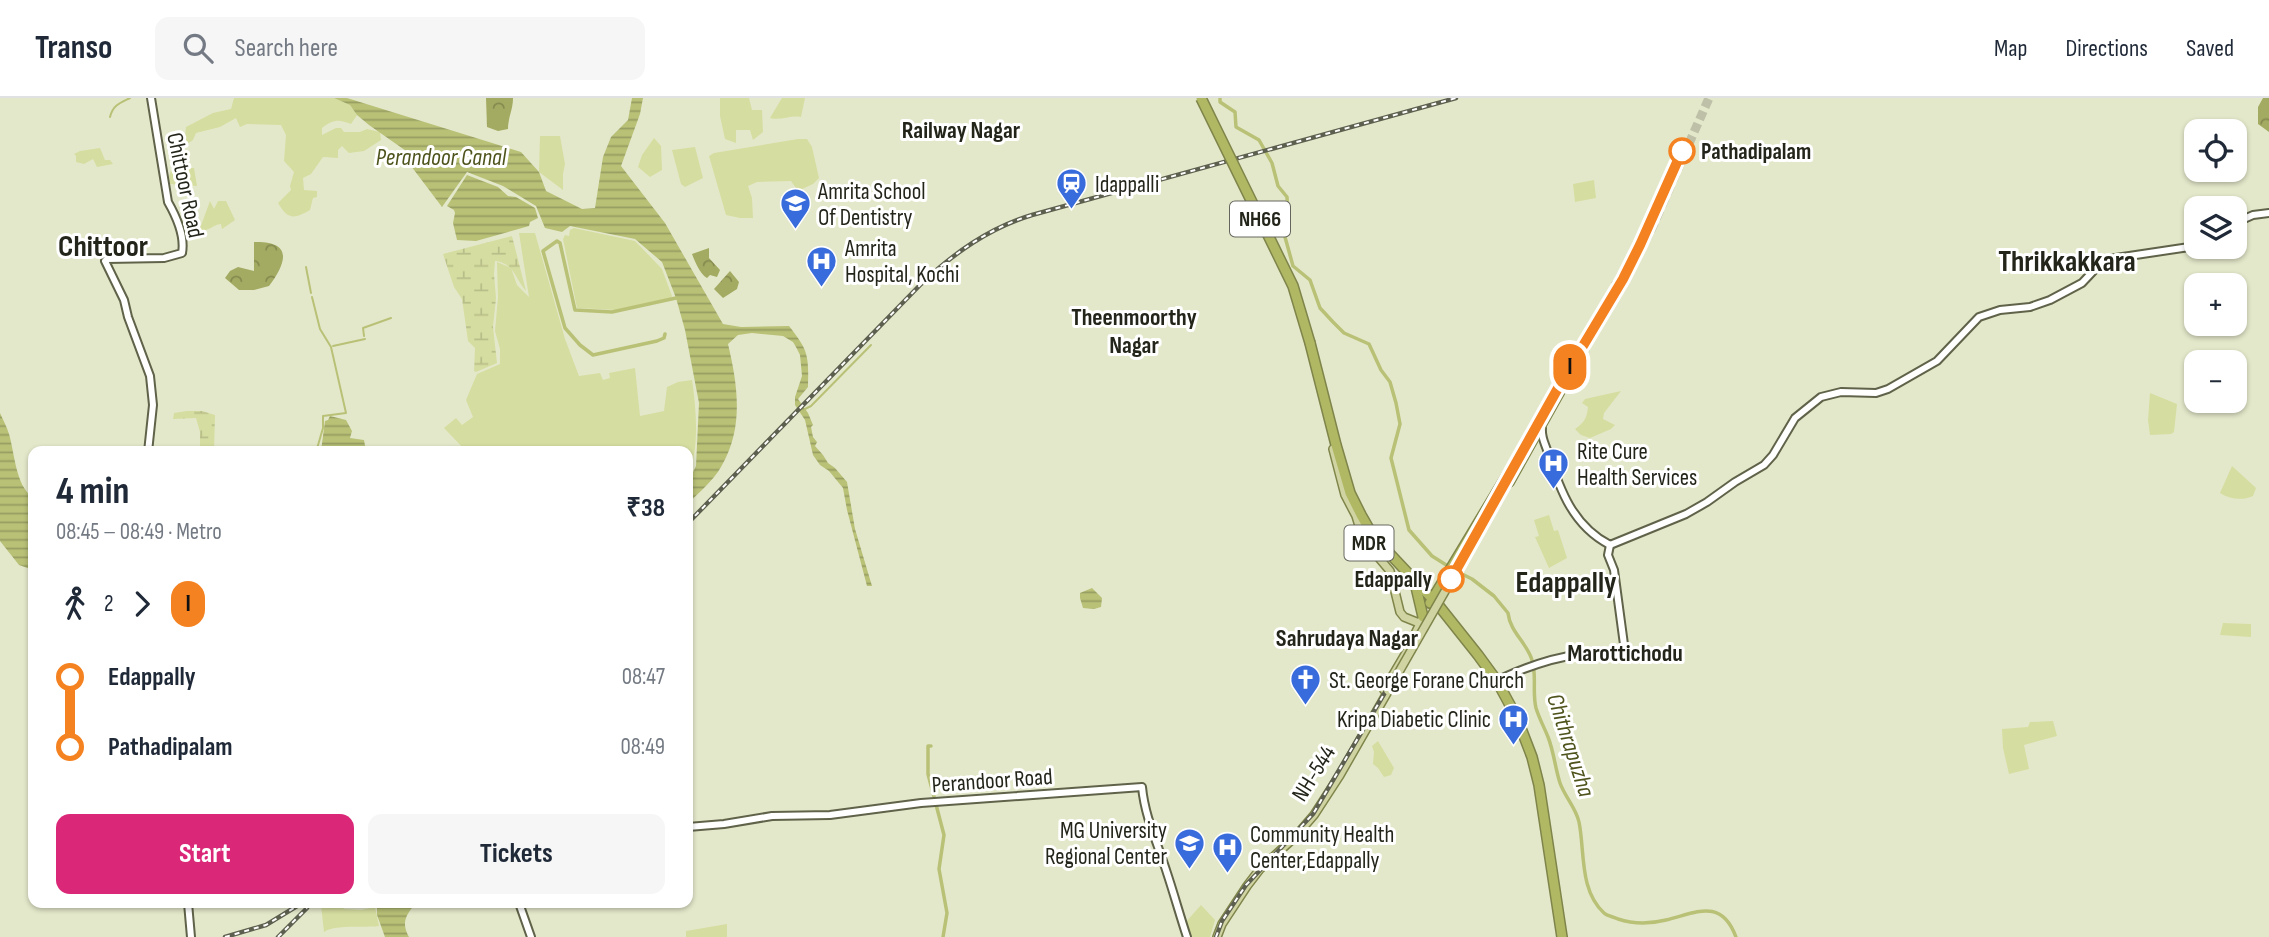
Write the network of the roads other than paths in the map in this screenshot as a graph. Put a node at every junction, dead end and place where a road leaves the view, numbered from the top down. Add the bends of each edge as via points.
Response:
1 (150, 98) edge
2 (1201, 98) edge
3 (2269, 213) edge
4 (2247, 218) edge
5 (2184, 248) edge
6 (1544, 419) junction
7 (1532, 442) junction
8 (1543, 442) junction
9 (149, 446) edge
10 (1335, 449) junction
11 (1510, 473) junction
12 (1357, 516) junction
13 (1610, 545) junction
14 (1417, 586) junction
15 (1443, 590) junction
16 (1434, 613) junction
17 (1500, 679) dead end
18 (1386, 690) junction
19 (1354, 747) junction
20 (1542, 817) junction
21 (693, 827) edge
22 (1272, 856) junction
23 (188, 908) edge
24 (521, 908) edge
25 (191, 937) edge
26 (531, 937) edge
27 (1187, 937) edge
28 (1215, 937) edge
29 (1560, 937) edge

1 - 9 main road, Chittoor Road via 182,253 105,261 150,376 153,405
2 - 10 highway, NH66, bridge via 1293,286
3 - 4 main road
5 - 13 main road via 2109,259 2082,283 2050,300 1979,317 1942,356 1888,389 1821,397 1795,418 1764,466 1686,514
6 - 7 highway
6 - 8 main road
6 - 11 highway via 1583,347
7 - 8 main road
7 - 11 highway
8 - 13 main road via 1571,508 1591,534
10 - 12 highway, NH66
10 - 14 highway, NH66 via 1373,536
11 - 15 highway
11 - 18 main road, bridge
12 - 14 highway, NH66 via 1375,546
12 - 16 main road, MDR via 1365,537 1390,571 1401,614
13 - 17 main road via 1608,556 1625,652 1585,653 1530,666
14 - 15 highway via 1431,593
14 - 16 highway, NH66
15 - 16 highway
15 - 16 highway via 1445,605
16 - 18 main road
16 - 18 main road
16 - 20 highway, NH66 via 1492,681 1531,770
16 - 20 highway, NH66 via 1497,681 1532,757
18 - 19 main road, NH-544
19 - 22 main road, NH-544 via 1309,816
19 - 22 main road, NH-544 via 1324,800 1295,837
20 - 29 highway, NH66
20 - 29 highway, NH66 via 1552,859
21 - 27 main road, Perandoor Road via 1142,787 1145,812
22 - 28 main road, NH-544 via 1238,892
23 - 25 main road
24 - 26 main road

